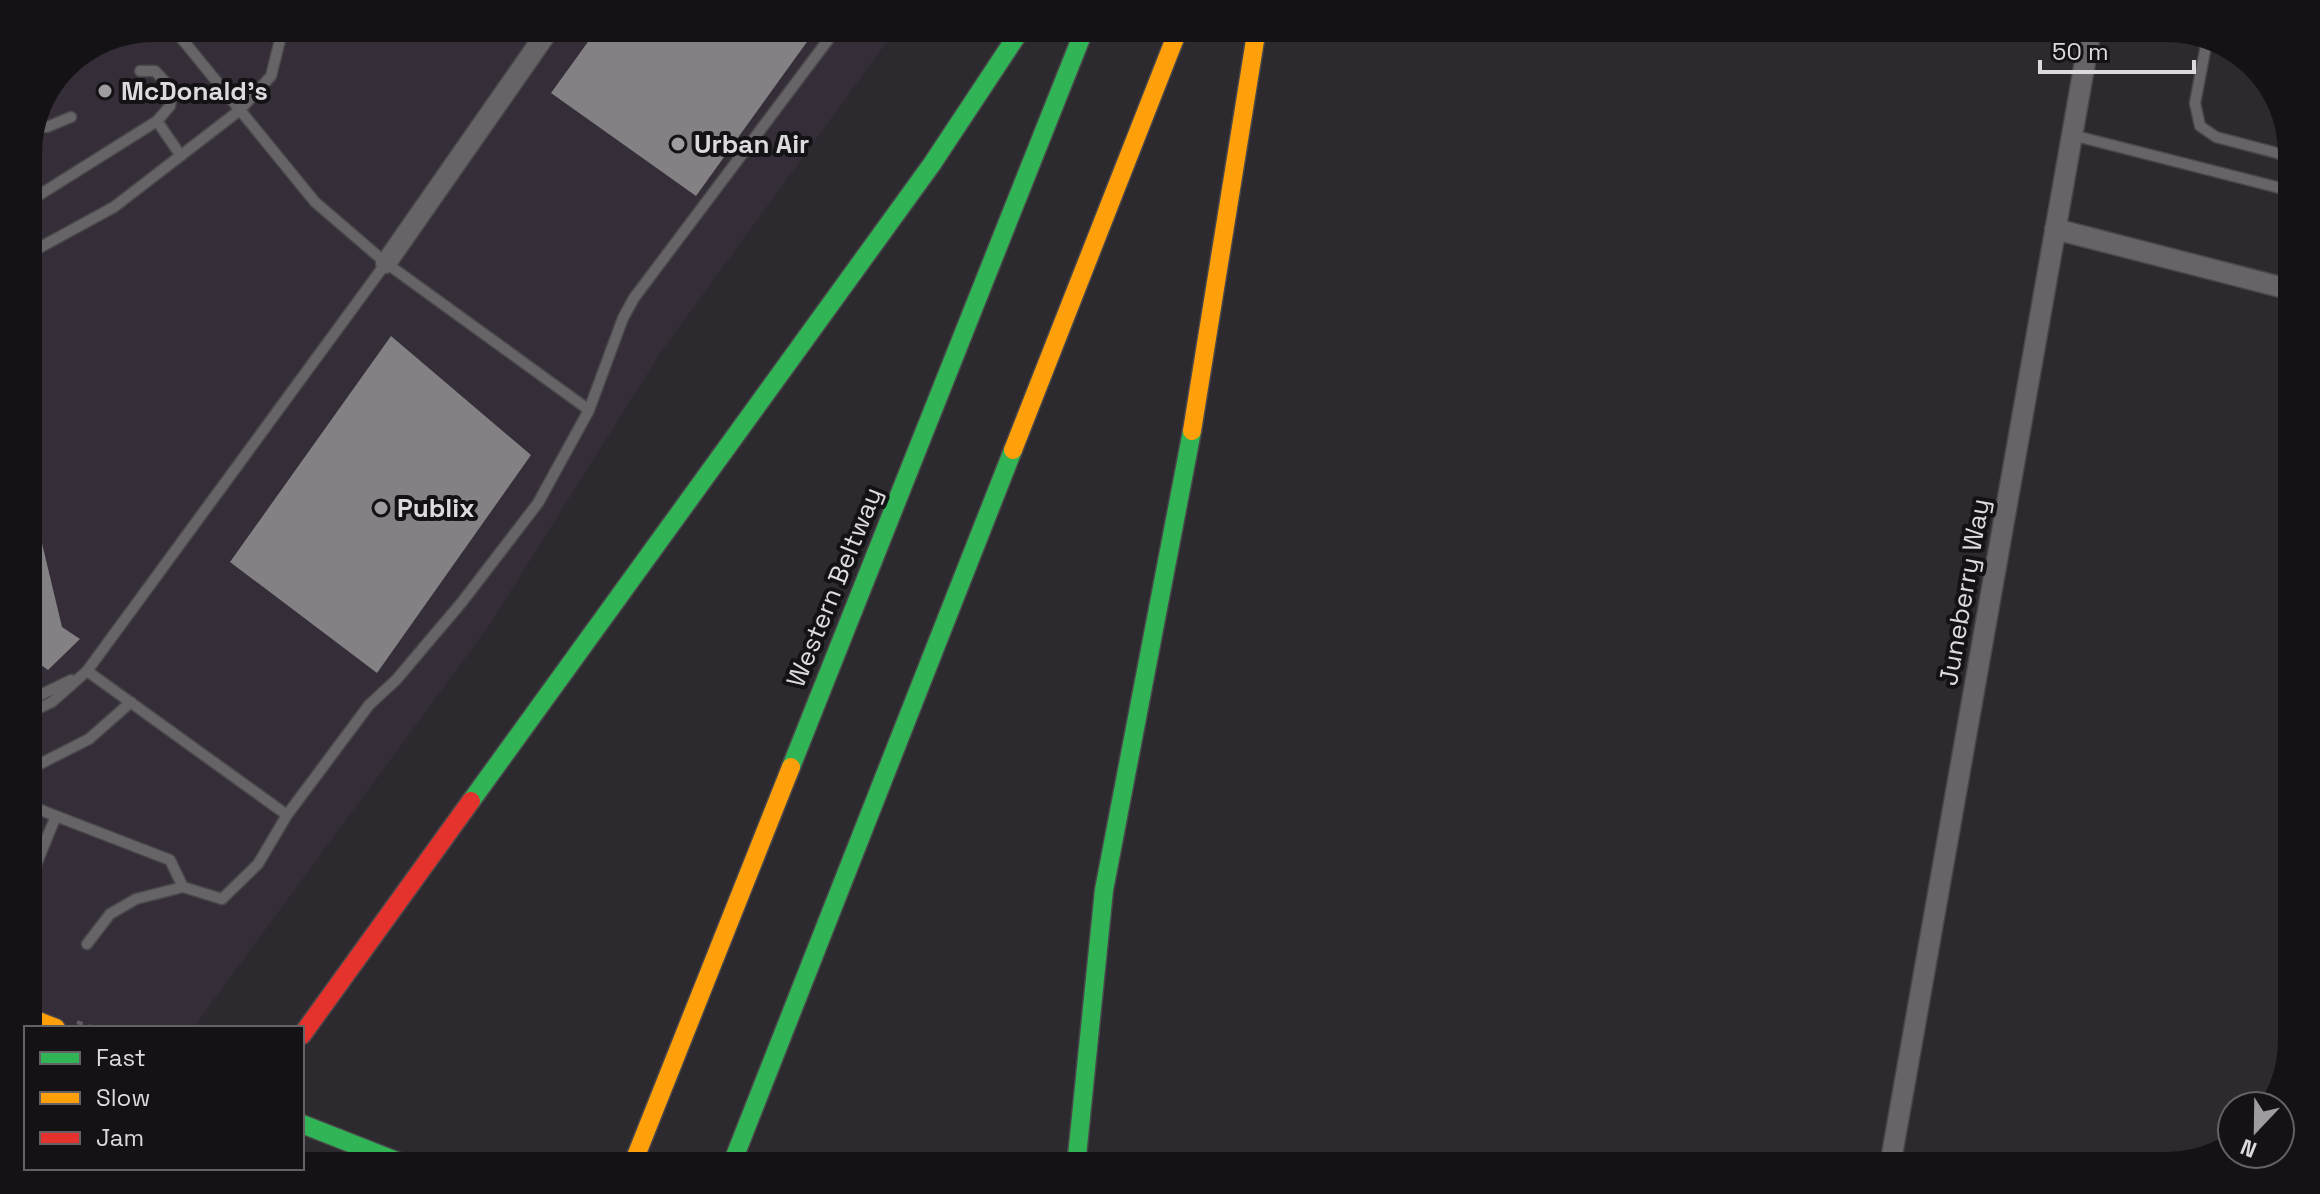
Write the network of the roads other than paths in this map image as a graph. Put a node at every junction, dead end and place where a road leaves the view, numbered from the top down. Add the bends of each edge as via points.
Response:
1 (184, 42) edge
2 (280, 42) edge
3 (540, 42) edge
4 (826, 42) edge
5 (1013, 42) edge
6 (1079, 42) edge
7 (1173, 42) edge
8 (1255, 42) edge
9 (2088, 42) edge
10 (2203, 49) edge
11 (140, 71) dead end
12 (240, 110) junction
13 (71, 117) dead end
14 (157, 121) junction
15 (45, 127) edge
16 (2072, 135) junction
17 (2278, 153) edge
18 (181, 156) junction
19 (2278, 187) edge
20 (42, 193) edge
21 (2055, 229) junction
22 (42, 246) edge
23 (386, 263) junction
24 (2278, 286) edge
25 (589, 410) junction
26 (87, 671) junction
27 (42, 694) edge
28 (131, 702) junction
29 (42, 707) edge
30 (42, 763) edge
31 (42, 810) edge
32 (287, 815) junction
33 (56, 816) junction
34 (42, 850) edge
35 (183, 887) junction
36 (87, 944) dead end
37 (304, 1032) edge
38 (304, 1125) edge
39 (373, 1152) edge
40 (638, 1152) edge
41 (737, 1152) edge
42 (1077, 1152) edge
43 (1892, 1152) edge

1 - 12 lane
2 - 12 lane via 271,76
3 - 23 street
4 - 25 lane via 634,298
5 - 37 main road via 923,177
6 - 40 main road, Western Beltway
7 - 41 main road
8 - 42 main road via 1200,388 1104,890
9 - 16 street, Juneberry Way
10 - 17 lane via 2196,98 2200,126 2216,137
11 - 14 lane via 155,71 172,89 170,106
12 - 18 lane
12 - 23 lane via 315,202
13 - 15 lane
14 - 18 lane
14 - 20 lane
16 - 19 lane
16 - 21 street, Juneberry Way
18 - 22 lane via 114,207
21 - 24 street
21 - 43 street, Juneberry Way
23 - 25 lane
23 - 26 lane
25 - 32 lane via 538,503 462,602 369,705
26 - 27 lane
26 - 28 lane
26 - 29 lane
28 - 30 lane via 89,739
28 - 32 lane
31 - 33 lane
32 - 35 lane via 258,864 222,899
33 - 34 lane
33 - 35 lane via 170,860
35 - 36 lane via 136,899 110,914
38 - 39 main road

